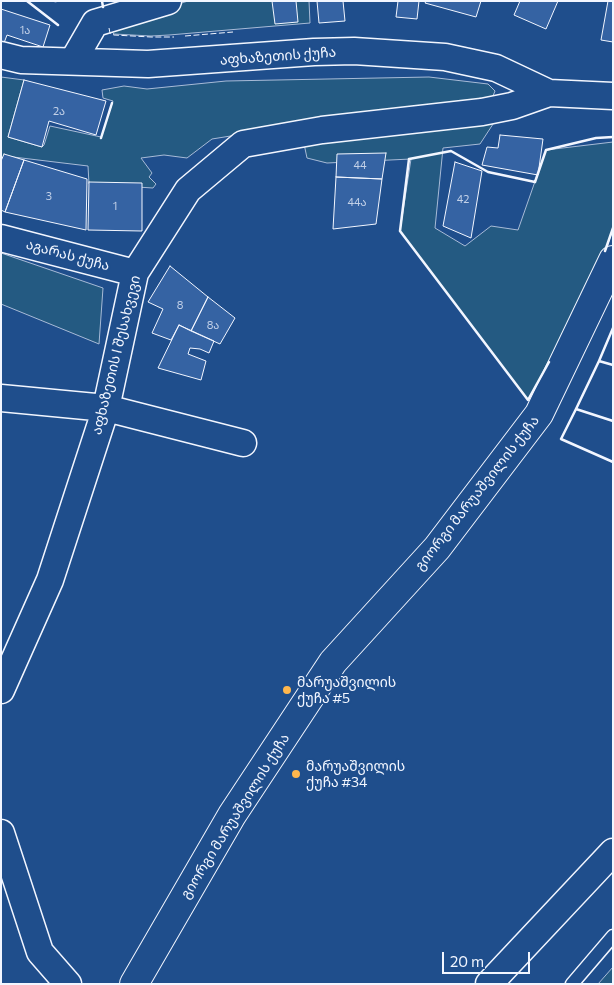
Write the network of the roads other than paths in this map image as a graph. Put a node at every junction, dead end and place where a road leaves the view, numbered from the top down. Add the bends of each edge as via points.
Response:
1 (168, 1) edge
2 (1, 54) edge
3 (73, 61) junction
4 (549, 93) junction
5 (613, 96) edge
6 (1, 238) edge
7 (613, 260) edge
8 (135, 273) junction
9 (1, 398) edge
10 (106, 408) junction
11 (243, 444) dead end
12 (1, 690) edge
13 (1, 833) edge
14 (613, 852) edge
15 (613, 936) edge
16 (504, 979) edge
17 (68, 984) edge
18 (134, 984) edge
19 (572, 984) edge

1 - 3 street via 95,23
2 - 3 street, აფხაზეთის ქუჩა via 21,60
3 - 4 street, აფხაზეთის ქუჩა via 148,64 354,51 445,56 496,68
4 - 5 street
4 - 8 street, აფხაზეთის I შესახვევი via 482,112 322,130 242,144 188,190
6 - 8 street, აგარას ქუჩა
7 - 18 street, გიორგი მარუაშვილის ქუჩა via 539,414 437,548 332,662 232,815
8 - 10 street, აფხაზეთის I შესახვევი
9 - 10 street
10 - 11 street
10 - 12 street, აფხაზეთის I შესახვევი via 50,580
13 - 17 street via 40,952
14 - 16 street
15 - 19 lane

